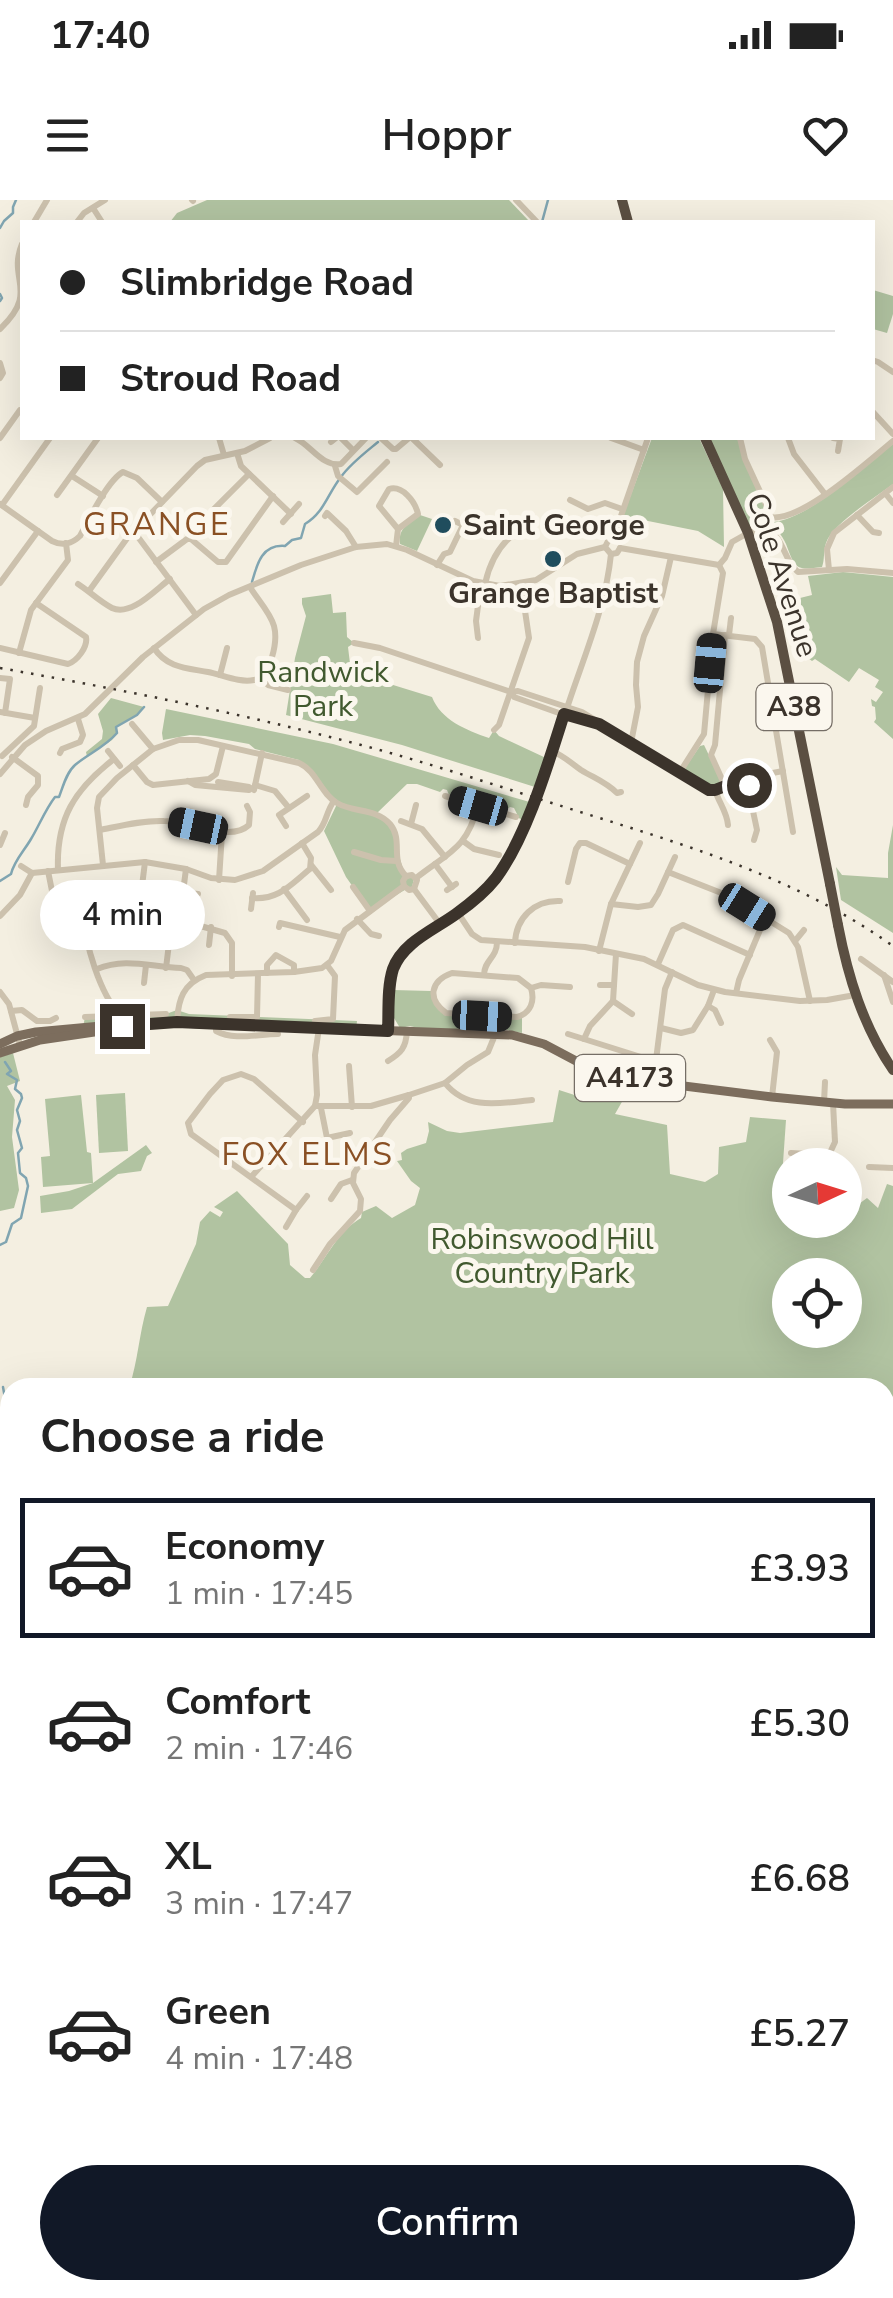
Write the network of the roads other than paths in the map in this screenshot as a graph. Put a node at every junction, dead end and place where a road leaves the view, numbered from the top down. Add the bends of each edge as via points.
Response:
1 (105, 200) edge
2 (516, 200) edge
3 (93, 208) junction
4 (78, 220) edge
5 (101, 220) edge
6 (535, 220) edge
7 (20, 303) edge
8 (0, 329) edge
9 (0, 362) edge
10 (0, 378) edge
11 (20, 410) edge
12 (875, 415) edge
13 (0, 438) edge
14 (893, 438) edge
15 (49, 440) edge
16 (97, 440) edge
17 (220, 440) edge
18 (259, 440) edge
19 (298, 440) edge
20 (338, 440) edge
21 (364, 440) edge
22 (384, 440) edge
23 (407, 440) edge
24 (412, 440) edge
25 (616, 440) edge
26 (647, 440) edge
27 (706, 440) edge
28 (740, 440) edge
29 (789, 440) edge
30 (840, 440) edge
31 (354, 450) junction
32 (644, 450) junction
33 (838, 451) dead end
34 (237, 453) junction
35 (224, 455) junction
36 (122, 461) dead end
37 (387, 462) dead end
38 (335, 466) junction
39 (440, 466) dead end
40 (123, 472) junction
41 (249, 474) junction
42 (72, 476) junction
43 (893, 487) edge
44 (886, 493) junction
45 (825, 494) junction
46 (58, 496) dead end
47 (103, 496) junction
48 (273, 496) junction
49 (570, 500) dead end
50 (162, 502) junction
51 (893, 503) edge
52 (299, 504) dead end
53 (2, 508) edge
54 (622, 509) junction
55 (290, 514) junction
56 (857, 515) junction
57 (325, 516) dead end
58 (770, 518) junction
59 (209, 520) dead end
60 (454, 521) dead end
61 (283, 522) dead end
62 (522, 528) dead end
63 (398, 529) junction
64 (766, 529) junction
65 (38, 531) junction
66 (137, 533) junction
67 (748, 533) junction
68 (880, 533) dead end
69 (612, 540) junction
70 (66, 544) junction
71 (396, 546) junction
72 (356, 547) junction
73 (605, 547) junction
74 (620, 548) junction
75 (610, 554) junction
76 (672, 557) junction
77 (156, 562) junction
78 (437, 565) junction
79 (719, 565) junction
80 (829, 570) junction
81 (893, 573) edge
82 (170, 579) junction
83 (0, 583) edge
84 (78, 584) dead end
85 (483, 584) junction
86 (521, 584) junction
87 (250, 586) junction
88 (89, 591) junction
89 (36, 602) junction
90 (196, 615) junction
91 (731, 618) dead end
92 (713, 634) junction
93 (727, 635) junction
94 (480, 639) dead end
95 (354, 643) dead end
96 (0, 648) edge
97 (154, 648) junction
98 (227, 648) dead end
99 (19, 653) junction
100 (220, 675) junction
101 (0, 678) edge
102 (261, 678) junction
103 (40, 688) dead end
104 (286, 689) dead end
105 (511, 692) junction
106 (708, 692) junction
107 (720, 692) junction
108 (566, 711) junction
109 (2, 712) edge
110 (35, 718) junction
111 (78, 719) junction
112 (132, 724) dead end
113 (494, 730) dead end
114 (702, 740) junction
115 (631, 743) junction
116 (224, 745) junction
117 (60, 750) dead end
118 (153, 750) junction
119 (108, 751) dead end
120 (552, 751) junction
121 (262, 753) junction
122 (712, 755) junction
123 (2, 756) edge
124 (12, 757) junction
125 (133, 765) junction
126 (782, 771) junction
127 (680, 772) junction
128 (0, 774) edge
129 (746, 778) junction
130 (187, 781) junction
131 (218, 782) dead end
132 (725, 786) junction
133 (253, 788) junction
134 (714, 790) junction
135 (618, 794) dead end
136 (307, 796) dead end
137 (445, 796) dead end
138 (334, 801) junction
139 (26, 805) dead end
140 (416, 805) dead end
141 (247, 806) dead end
142 (478, 806) junction
143 (289, 808) junction
144 (369, 812) junction
145 (513, 814) dead end
146 (401, 821) dead end
147 (412, 824) junction
148 (728, 825) dead end
149 (286, 826) dead end
150 (365, 826) dead end
151 (99, 830) junction
152 (5, 832) edge
153 (793, 832) dead end
154 (222, 833) junction
155 (754, 840) dead end
156 (463, 841) junction
157 (302, 843) junction
158 (640, 843) dead end
159 (0, 845) edge
160 (354, 852) dead end
161 (499, 854) dead end
162 (446, 856) junction
163 (675, 857) dead end
164 (396, 861) junction
165 (145, 862) junction
166 (435, 864) junction
167 (630, 864) junction
168 (103, 865) junction
169 (21, 866) dead end
170 (312, 866) junction
171 (62, 869) junction
172 (186, 869) junction
173 (48, 871) junction
174 (668, 872) junction
175 (32, 873) junction
176 (406, 876) junction
177 (416, 878) junction
178 (219, 880) junction
179 (568, 882) dead end
180 (136, 886) dead end
181 (331, 886) dead end
182 (404, 886) junction
183 (353, 887) dead end
184 (452, 887) dead end
185 (284, 889) junction
186 (414, 889) junction
187 (198, 894) dead end
188 (124, 895) dead end
189 (560, 901) dead end
190 (612, 904) junction
191 (250, 909) dead end
192 (370, 911) junction
193 (84, 913) junction
194 (125, 913) junction
195 (458, 913) junction
196 (0, 916) edge
197 (765, 918) junction
198 (172, 919) junction
199 (358, 919) junction
200 (307, 920) dead end
201 (440, 924) junction
202 (279, 926) dead end
203 (212, 927) junction
204 (804, 928) dead end
205 (340, 937) junction
206 (372, 937) dead end
207 (126, 938) dead end
208 (795, 941) junction
209 (497, 942) junction
210 (515, 943) junction
211 (210, 946) dead end
212 (599, 950) junction
213 (616, 954) junction
214 (750, 955) junction
215 (861, 959) dead end
216 (146, 964) junction
217 (660, 965) junction
218 (327, 966) junction
219 (166, 968) junction
220 (97, 969) junction
221 (294, 972) junction
222 (672, 972) junction
223 (262, 974) junction
224 (484, 975) junction
225 (232, 976) junction
226 (884, 976) junction
227 (194, 980) junction
228 (893, 982) edge
229 (144, 984) dead end
230 (614, 984) junction
231 (600, 986) dead end
232 (570, 987) dead end
233 (531, 988) junction
234 (714, 990) junction
235 (0, 992) edge
236 (736, 993) junction
237 (855, 995) junction
238 (613, 1001) junction
239 (810, 1001) junction
240 (893, 1002) edge
241 (708, 1006) junction
242 (11, 1010) junction
243 (166, 1014) dead end
244 (632, 1014) dead end
245 (230, 1017) dead end
246 (56, 1018) dead end
247 (85, 1018) dead end
248 (122, 1020) junction
249 (177, 1022) junction
250 (720, 1022) dead end
251 (317, 1024) junction
252 (661, 1028) junction
253 (252, 1030) junction
254 (388, 1031) junction
255 (407, 1031) junction
256 (278, 1034) dead end
257 (495, 1034) junction
258 (568, 1034) dead end
259 (584, 1039) junction
260 (18, 1040) junction
261 (0, 1044) edge
262 (770, 1044) dead end
263 (0, 1054) edge
264 (656, 1060) junction
265 (673, 1060) dead end
266 (390, 1061) dead end
267 (348, 1066) dead end
268 (893, 1070) edge
269 (445, 1082) junction
270 (825, 1082) dead end
271 (409, 1095) junction
272 (772, 1097) junction
273 (529, 1102) dead end
274 (828, 1102) junction
275 (893, 1102) edge
276 (318, 1107) junction
277 (352, 1107) junction
278 (303, 1122) junction
279 (350, 1133) dead end
280 (834, 1148) edge
281 (869, 1167) dead end
282 (893, 1168) edge
283 (252, 1176) junction
284 (352, 1180) junction
285 (307, 1196) dead end
286 (331, 1199) dead end
287 (296, 1210) junction
288 (286, 1227) dead end
289 (313, 1270) dead end

1 - 3 street
2 - 6 street
3 - 4 street
3 - 5 street
7 - 8 street
9 - 10 street
11 - 13 street
12 - 14 street
14 - 45 street
15 - 53 street
16 - 42 street
17 - 35 street
18 - 34 street
19 - 38 street
20 - 31 street
21 - 31 street
22 - 23 street via 392,449
24 - 39 street
25 - 32 street
26 - 32 street
27 - 67 highway, Cole Avenue / A38
28 - 58 street
29 - 45 street
30 - 33 street
31 - 38 street
32 - 54 street
34 - 35 street
34 - 41 street
35 - 50 street via 196,466
36 - 40 street
37 - 38 street via 354,491
40 - 47 street
40 - 50 street
41 - 48 street
41 - 59 street
42 - 46 street
42 - 47 street
43 - 44 street
44 - 51 street
44 - 56 street
45 - 58 street via 803,510
47 - 70 street via 80,536
48 - 55 street
48 - 77 street via 226,562 191,539
49 - 54 street via 588,509 605,503
50 - 66 street
52 - 55 street
53 - 65 street
54 - 69 street
55 - 61 street
56 - 68 street
56 - 80 street via 828,544
57 - 72 street
58 - 64 street
60 - 78 street via 462,525
62 - 85 street via 500,548
63 - 63 street via 379,506 395,488 418,514
63 - 71 street
64 - 67 street
64 - 80 street via 778,536 798,572
65 - 70 street
65 - 83 street
66 - 77 street
66 - 88 street
67 - 79 street via 728,546
67 - 237 highway, Cole Avenue / A38, bridge via 777,622
69 - 73 street
69 - 74 street
70 - 89 street via 68,560
71 - 72 street
71 - 78 street
72 - 87 street
73 - 75 street
73 - 86 street
74 - 75 street
74 - 76 street
75 - 108 street via 607,584
76 - 79 street
76 - 115 street via 637,662
77 - 82 street
78 - 85 street
79 - 92 street
80 - 81 street
82 - 88 street via 126,610
82 - 90 street
84 - 88 street
85 - 86 street
85 - 94 street
86 - 105 street via 529,628
87 - 90 street
87 - 102 street via 274,627
89 - 99 street
89 - 99 street via 86,637 86,645 68,664
90 - 97 street
91 - 93 street
92 - 93 street
92 - 106 street
93 - 107 street
93 - 126 street via 756,638 762,647
95 - 105 street
96 - 99 street
97 - 100 street via 168,663
97 - 111 street
98 - 100 street
100 - 102 street
101 - 109 street via 10,679
102 - 104 street
103 - 110 street
105 - 108 street
105 - 113 street
106 - 107 street
106 - 114 street
107 - 122 street
108 - 115 street
108 - 120 street
109 - 110 street
110 - 123 street
111 - 117 street via 80,742
111 - 124 street via 33,739
112 - 118 street
114 - 122 street
114 - 127 street
115 - 127 street
116 - 118 street via 179,740
116 - 121 street
116 - 130 street via 214,777
118 - 125 street
119 - 171 street via 117,762 84,784 73,801 58,846
120 - 135 street
120 - 195 street via 508,860
121 - 133 street
121 - 138 street via 308,767
122 - 132 street
124 - 128 street
124 - 139 street via 38,776
125 - 130 street via 153,785
125 - 151 street via 101,794
126 - 129 street
126 - 153 street
127 - 134 street
129 - 132 street
129 - 155 street
130 - 133 street
131 - 133 street
132 - 134 street
133 - 143 street via 275,791
134 - 148 street
136 - 143 street
137 - 142 street
138 - 144 street
138 - 157 street via 323,827
140 - 147 street
141 - 154 street via 248,828
142 - 145 street
142 - 156 street
143 - 149 street via 279,815
144 - 150 street
144 - 164 street via 394,829
146 - 147 street
147 - 162 street
151 - 154 street via 160,820
151 - 168 street
152 - 159 street
154 - 178 street
156 - 161 street
156 - 162 street
157 - 170 street
157 - 178 street via 253,876
158 - 167 street
160 - 164 street
162 - 166 street
163 - 174 street
164 - 176 street
165 - 168 street
165 - 172 street
165 - 180 street via 142,886
166 - 177 street
166 - 184 street
167 - 179 street via 580,843
167 - 190 street
168 - 171 street
169 - 175 street
170 - 181 street
170 - 185 street
171 - 173 street
172 - 178 street
172 - 187 street via 183,892
173 - 175 street
173 - 193 street via 58,900
174 - 190 street via 650,905
174 - 197 street
175 - 196 street
176 - 177 street
176 - 182 street
177 - 186 street
182 - 186 street
182 - 192 street
183 - 192 street
185 - 191 street via 268,899 252,895
185 - 200 street
186 - 201 street
188 - 194 street
189 - 210 street via 535,906 517,927
190 - 212 street
192 - 199 street
193 - 194 street
193 - 220 street
194 - 198 street
194 - 207 street
195 - 201 street
195 - 209 street via 475,937
197 - 208 street
197 - 214 street
198 - 203 street
198 - 219 street
199 - 205 street
199 - 206 street
201 - 254 street via 396,962
202 - 205 street
203 - 211 street
203 - 225 street via 232,943
204 - 208 street
205 - 218 street
208 - 239 street
209 - 210 street
209 - 224 street
210 - 212 street
212 - 213 street
213 - 217 street
213 - 230 street
214 - 217 street via 683,925 673,930
214 - 236 street
215 - 226 street
216 - 219 street
216 - 220 street via 116,962
216 - 229 street
217 - 222 street
218 - 221 street
218 - 251 street via 334,976 333,1019
219 - 227 street via 186,970
220 - 248 street
221 - 223 street
221 - 223 street via 294,965 276,955
222 - 234 street
222 - 252 street
223 - 225 street
223 - 245 street via 257,1017
224 - 233 street via 518,978
224 - 233 street via 442,978 434,991 437,1006 450,1014 518,1017 530,1008
225 - 227 street
226 - 228 street
226 - 240 street
227 - 249 street via 179,998
230 - 231 street
230 - 238 street
232 - 233 street
234 - 236 street
234 - 241 street
235 - 242 street
236 - 239 street
237 - 239 street
237 - 268 highway, A38
238 - 244 street
238 - 259 street
241 - 250 street
241 - 252 street via 693,1030
242 - 246 street via 37,1022
242 - 260 street
243 - 248 street
247 - 248 street
248 - 249 main road, A4173
248 - 260 main road, A4173
249 - 253 main road, A4173
251 - 253 main road, A4173
251 - 254 main road, A4173
251 - 276 street
252 - 264 street
253 - 256 street
254 - 255 main road, A4173
255 - 257 main road, A4173
255 - 266 street via 401,1054
257 - 269 street via 488,1052
257 - 272 main road, A4173 via 530,1039 636,1080
258 - 259 street
259 - 264 street
260 - 261 main road, A4173
260 - 263 main road, A4173
262 - 272 street via 777,1052
264 - 265 street
267 - 277 street
269 - 271 street
269 - 273 street via 458,1096 481,1104
270 - 274 street
271 - 277 street
271 - 284 street
272 - 274 main road, A4173
274 - 275 main road, A4173
274 - 280 street
276 - 277 street
276 - 278 street
276 - 279 street via 328,1138
278 - 283 street
278 - 283 street via 250,1076 219,1084 190,1118 189,1132
281 - 282 street
283 - 287 street
284 - 286 street
284 - 289 street via 360,1212
285 - 287 street
287 - 288 street

